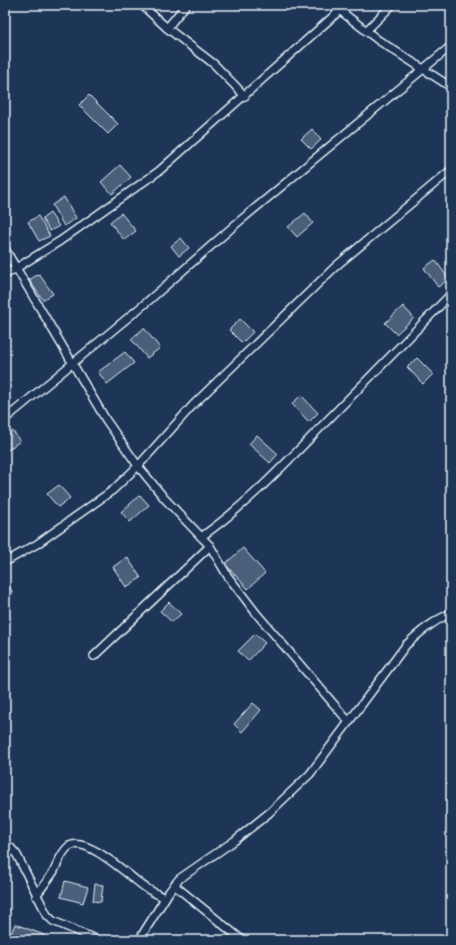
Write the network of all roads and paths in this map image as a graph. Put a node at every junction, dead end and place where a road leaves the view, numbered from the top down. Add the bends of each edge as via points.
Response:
1 (142, 5) edge
2 (186, 5) edge
3 (333, 5) edge
4 (346, 5) edge
5 (392, 5) edge
6 (340, 12) junction
7 (167, 28) junction
8 (366, 31) junction
9 (451, 46) edge
10 (424, 69) junction
11 (451, 86) edge
12 (245, 96) junction
13 (451, 170) edge
14 (5, 250) edge
15 (17, 268) junction
16 (5, 275) edge
17 (451, 294) edge
18 (71, 363) junction
19 (5, 418) edge
20 (138, 466) junction
21 (201, 538) junction
22 (210, 546) junction
23 (5, 562) edge
24 (451, 613) edge
25 (94, 656) dead end
26 (349, 722) junction
27 (5, 845) edge
28 (174, 885) junction
29 (36, 896) junction
30 (165, 898) junction
31 (98, 940) edge
32 (139, 940) edge
33 (242, 940) edge

1 - 7 street
2 - 7 street
3 - 6 street
4 - 6 street
5 - 8 street
6 - 8 street
6 - 12 street
7 - 12 street via 214,64
8 - 10 street
9 - 10 street
10 - 11 street
10 - 18 street
12 - 15 street via 158,171 120,200
13 - 20 street via 336,266 193,405
14 - 15 street
15 - 16 street
15 - 18 street
17 - 21 street via 294,455
18 - 19 street
18 - 20 street
20 - 21 street
20 - 23 street via 113,490 80,515
21 - 22 street
22 - 25 street
22 - 26 street via 227,575 256,613
24 - 26 street via 426,627 406,646
26 - 28 street via 310,774 289,795 234,841
27 - 29 street via 17,855
28 - 30 street
28 - 33 street
29 - 30 street via 63,853 69,846 76,844 92,849 126,870 146,888
29 - 31 street via 53,921
30 - 32 street

